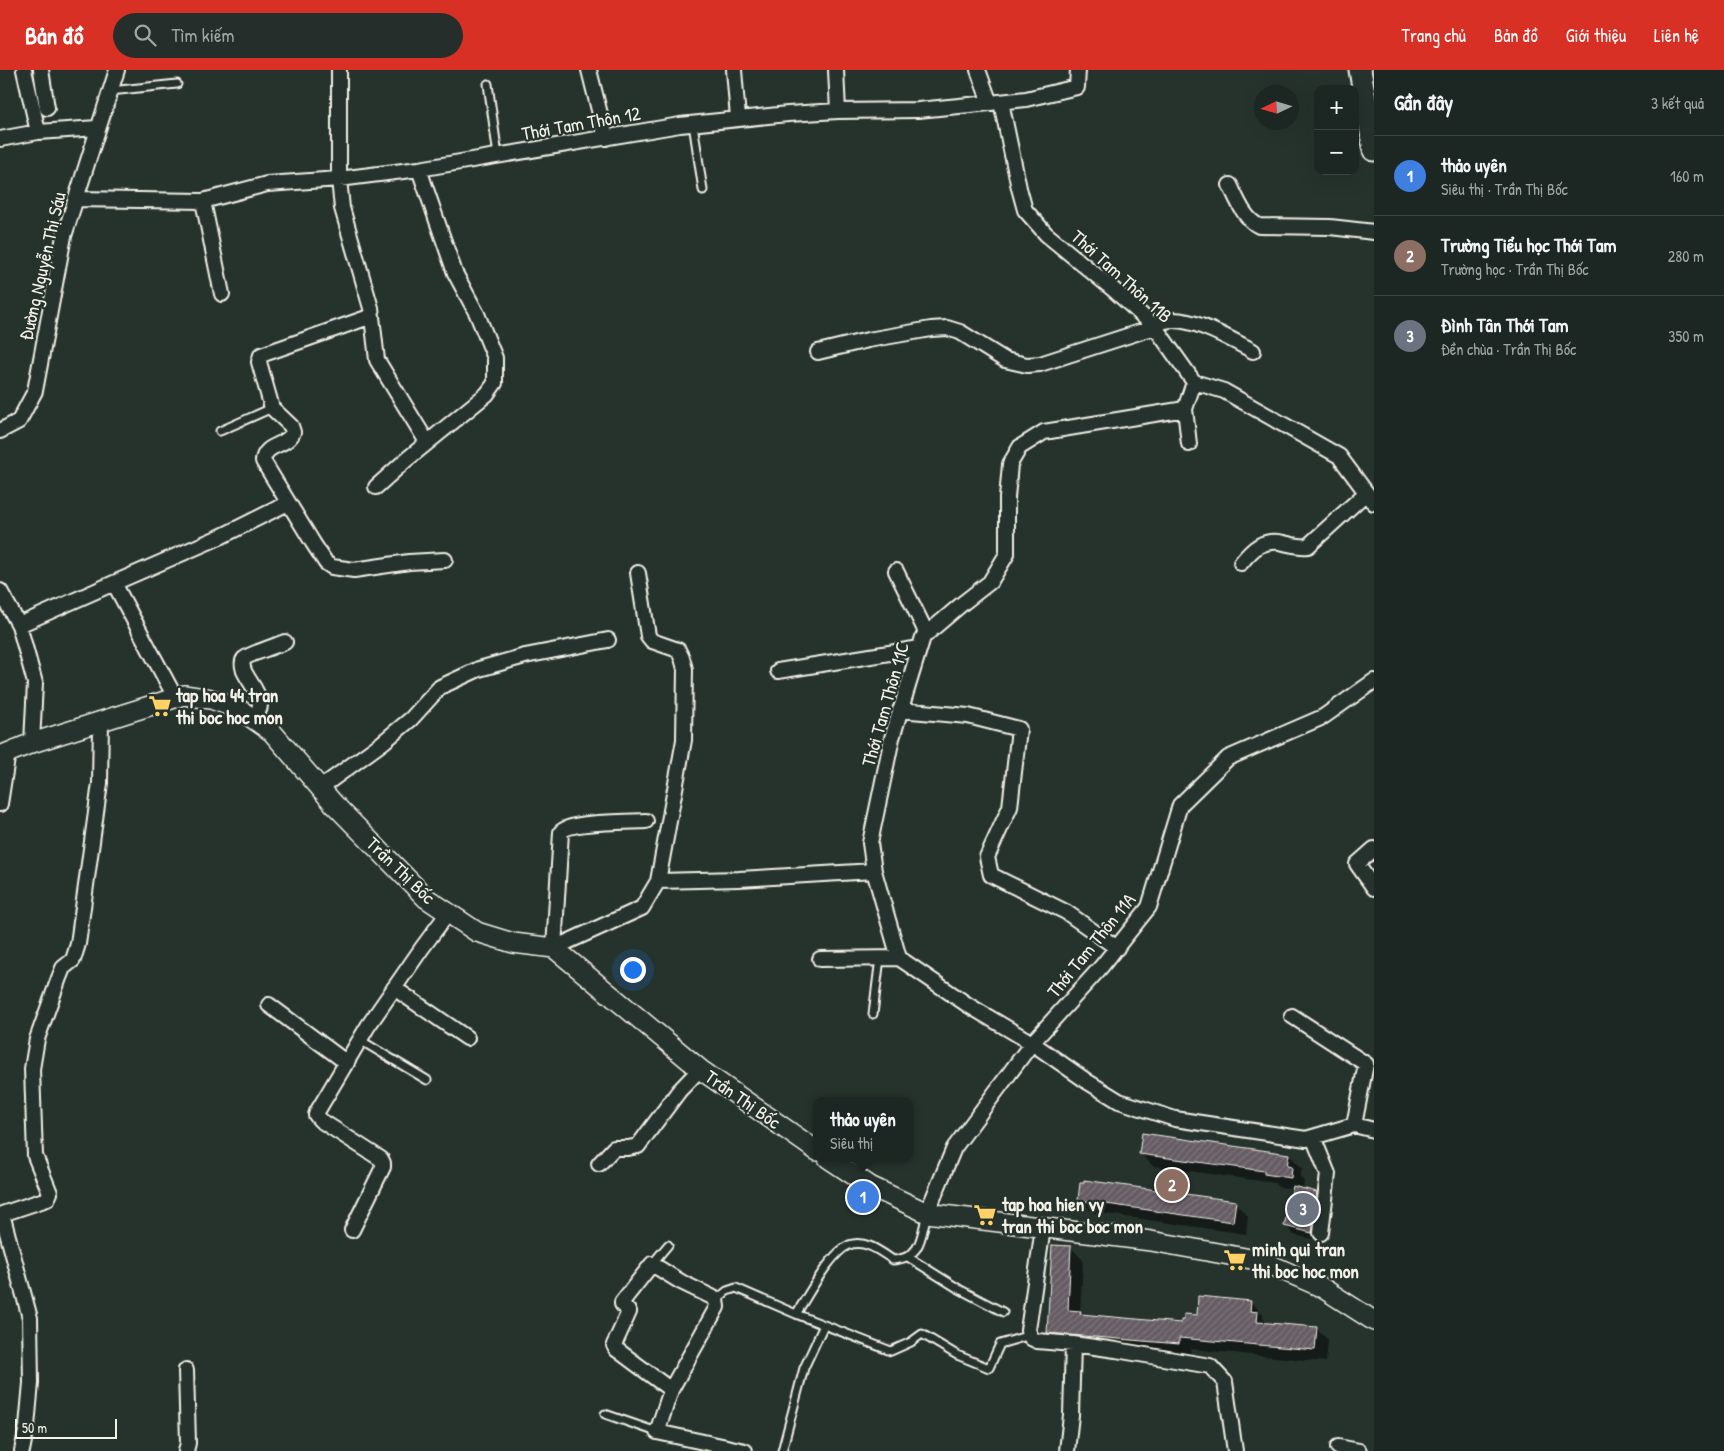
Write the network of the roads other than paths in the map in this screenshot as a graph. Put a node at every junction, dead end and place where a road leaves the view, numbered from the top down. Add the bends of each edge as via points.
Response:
1 (24, 70) edge
2 (41, 70) edge
3 (117, 70) edge
4 (339, 70) edge
5 (589, 70) edge
6 (734, 70) edge
7 (836, 70) edge
8 (978, 70) edge
9 (1078, 70) edge
10 (1360, 70) edge
11 (177, 84) dead end
12 (488, 84) dead end
13 (110, 91) junction
14 (996, 103) junction
15 (47, 108) dead end
16 (838, 111) junction
17 (738, 118) junction
18 (693, 124) junction
19 (98, 128) junction
20 (38, 132) junction
21 (606, 138) junction
22 (0, 139) edge
23 (1374, 150) edge
24 (498, 156) junction
25 (419, 169) junction
26 (339, 179) junction
27 (1230, 185) dead end
28 (703, 190) dead end
29 (75, 199) junction
30 (203, 200) junction
31 (1374, 232) edge
32 (222, 294) dead end
33 (372, 316) junction
34 (1155, 327) junction
35 (1254, 351) dead end
36 (818, 352) dead end
37 (1194, 382) junction
38 (272, 408) junction
39 (1185, 409) junction
40 (220, 431) dead end
41 (0, 432) edge
42 (427, 442) junction
43 (1189, 444) dead end
44 (376, 487) dead end
45 (1370, 498) edge
46 (288, 502) junction
47 (445, 560) dead end
48 (1241, 563) dead end
49 (896, 571) dead end
50 (638, 573) dead end
51 (114, 583) junction
52 (0, 591) edge
53 (19, 625) junction
54 (927, 634) junction
55 (608, 640) dead end
56 (285, 642) dead end
57 (920, 648) junction
58 (778, 671) dead end
59 (1374, 681) edge
60 (174, 697) junction
61 (900, 710) junction
62 (252, 718) junction
63 (101, 721) junction
64 (32, 743) junction
65 (4, 754) edge
66 (320, 788) junction
67 (0, 804) edge
68 (646, 821) dead end
69 (1374, 850) edge
70 (874, 871) junction
71 (658, 881) junction
72 (1374, 888) edge
73 (448, 913) junction
74 (554, 948) junction
75 (1117, 948) junction
76 (880, 958) junction
77 (899, 958) junction
78 (820, 959) dead end
79 (394, 988) junction
80 (269, 1005) dead end
81 (873, 1014) dead end
82 (1292, 1016) dead end
83 (466, 1038) dead end
84 (360, 1040) junction
85 (1032, 1043) junction
86 (1370, 1059) edge
87 (347, 1063) junction
88 (700, 1069) junction
89 (427, 1080) dead end
90 (1354, 1126) junction
91 (1374, 1130) edge
92 (1312, 1137) junction
93 (813, 1148) edge
94 (834, 1162) edge
95 (599, 1164) dead end
96 (927, 1213) junction
97 (1043, 1228) junction
98 (352, 1230) dead end
99 (1321, 1233) dead end
100 (668, 1245) dead end
101 (908, 1257) junction
102 (652, 1264) junction
103 (716, 1300) junction
104 (1003, 1312) dead end
105 (796, 1314) junction
106 (1374, 1321) edge
107 (824, 1325) junction
108 (1030, 1335) junction
109 (1072, 1344) junction
110 (186, 1370) dead end
111 (671, 1390) junction
112 (605, 1414) dead end
113 (657, 1432) junction
114 (1338, 1447) dead end
115 (22, 1451) edge
116 (186, 1451) edge
117 (745, 1451) edge
118 (750, 1451) edge
119 (782, 1451) edge
120 (1067, 1451) edge
121 (1235, 1451) edge
122 (1359, 1451) edge

1 - 20 street
2 - 15 street
3 - 13 street, Đường Nguyễn Thị Sáu
4 - 26 street
5 - 21 street
6 - 17 street
7 - 16 street
8 - 14 street, Thới Tam Thôn 11B
9 - 14 street, Thới Tam Thôn 12 via 1077,86
10 - 23 main road
11 - 13 lane
12 - 24 lane
13 - 19 street, Đường Nguyễn Thị Sáu
14 - 16 street, Thới Tam Thôn 12 via 918,110
14 - 34 street, Thới Tam Thôn 11B via 1025,210 1046,234
16 - 17 street, Thới Tam Thôn 12
17 - 18 street, Thới Tam Thôn 12
18 - 21 street, Thới Tam Thôn 12
18 - 28 lane
19 - 20 street
19 - 29 street, Đường Nguyễn Thị Sáu
20 - 22 street
21 - 24 street, Thới Tam Thôn 12
24 - 25 street, Thới Tam Thôn 12
25 - 26 street, Thới Tam Thôn 12
25 - 42 street via 455,273 495,358 496,374 495,383 487,394
26 - 30 street, Thới Tam Thôn 12 via 267,184
26 - 33 street via 342,208
27 - 31 street via 1244,213 1259,226 1330,227
29 - 30 street, Thới Tam Thôn 12
29 - 41 street, Đường Nguyễn Thị Sáu via 64,236 34,391 19,421
30 - 32 street
33 - 38 street via 261,355 259,362
33 - 42 street via 377,360
34 - 35 street via 1166,321 1194,324
34 - 36 street via 1040,364 1027,365 1005,360 960,332 947,328 868,340
34 - 37 street, Thới Tam Thôn 11B
37 - 39 street
37 - 45 street via 1224,391 1339,456
38 - 40 lane
38 - 46 street via 293,432 292,436 266,450 263,461
39 - 43 street
39 - 54 street, Thới Tam Thôn 11C via 1044,432 1020,447 1010,464 1007,554 990,582
42 - 44 street
45 - 48 street via 1308,546 1268,542 1256,546
46 - 47 street via 326,563 332,567 354,570
46 - 51 street via 222,536
49 - 54 street
50 - 71 street via 648,636 652,641 678,650 684,669 684,740
51 - 53 street
51 - 60 street
52 - 53 street
53 - 64 street via 35,684
54 - 57 street, Thới Tam Thôn 11C
55 - 66 street via 525,656 479,669 440,687 411,719
56 - 62 street via 243,660 244,671 261,705
57 - 58 street
57 - 61 street, Thới Tam Thôn 11C
59 - 75 street, Thới Tam Thôn 11A via 1323,717 1228,758 1180,805 1149,907
60 - 62 street, Trần Thị Bốc via 184,695 211,699 239,709
60 - 63 street, Trần Thị Bốc
61 - 70 street, Thới Tam Thôn 11C via 870,842
61 - 75 street via 968,716 1019,729 1010,806 987,857 991,875 1066,912
62 - 66 street, Trần Thị Bốc via 272,732
63 - 64 street, Trần Thị Bốc
63 - 115 street via 100,784 78,944 55,988 37,1038 32,1069 35,1156 50,1193 47,1199 2,1214 30,1318 31,1382
64 - 65 street, Trần Thị Bốc
65 - 67 street
66 - 73 street, Trần Thị Bốc via 426,898
68 - 74 street via 580,824 563,829
69 - 72 street via 1357,864
70 - 71 street
70 - 77 street, Thới Tam Thôn 11C
71 - 74 street via 642,908
73 - 74 street, Trần Thị Bốc via 477,932 513,943
73 - 79 street
74 - 88 street, Trần Thị Bốc
75 - 85 street, Thới Tam Thôn 11A
76 - 77 street
76 - 78 street
76 - 81 lane
77 - 85 street
79 - 83 street
79 - 84 street
80 - 87 street
82 - 86 street
84 - 87 street
84 - 89 lane
85 - 92 street via 1119,1101 1175,1119
85 - 96 street, Thới Tam Thôn 11A via 954,1148
86 - 90 street
87 - 98 street via 316,1115 383,1163
88 - 93 street, Trần Thị Bốc
88 - 95 street via 663,1111 642,1142 634,1147 612,1149
90 - 91 street
90 - 92 street
92 - 99 street via 1328,1174
94 - 96 street via 870,1186
96 - 97 street
96 - 101 lane via 918,1247
97 - 106 street via 1151,1241 1262,1261 1320,1287
97 - 108 street via 1028,1330
100 - 102 lane
101 - 104 lane
101 - 105 lane via 893,1260 877,1249 862,1244 850,1245 830,1263
102 - 103 street
102 - 111 street via 622,1302 629,1312 614,1345
103 - 105 lane via 736,1288
103 - 111 street via 717,1307
105 - 107 lane
107 - 108 lane via 890,1351 922,1334 957,1355 989,1368 1000,1344
107 - 119 lane via 804,1368
108 - 109 street via 1037,1341
109 - 120 street
109 - 121 street via 1210,1366 1225,1382
110 - 116 street
111 - 113 street
112 - 113 lane
113 - 117 street
114 - 122 street
117 - 118 street

